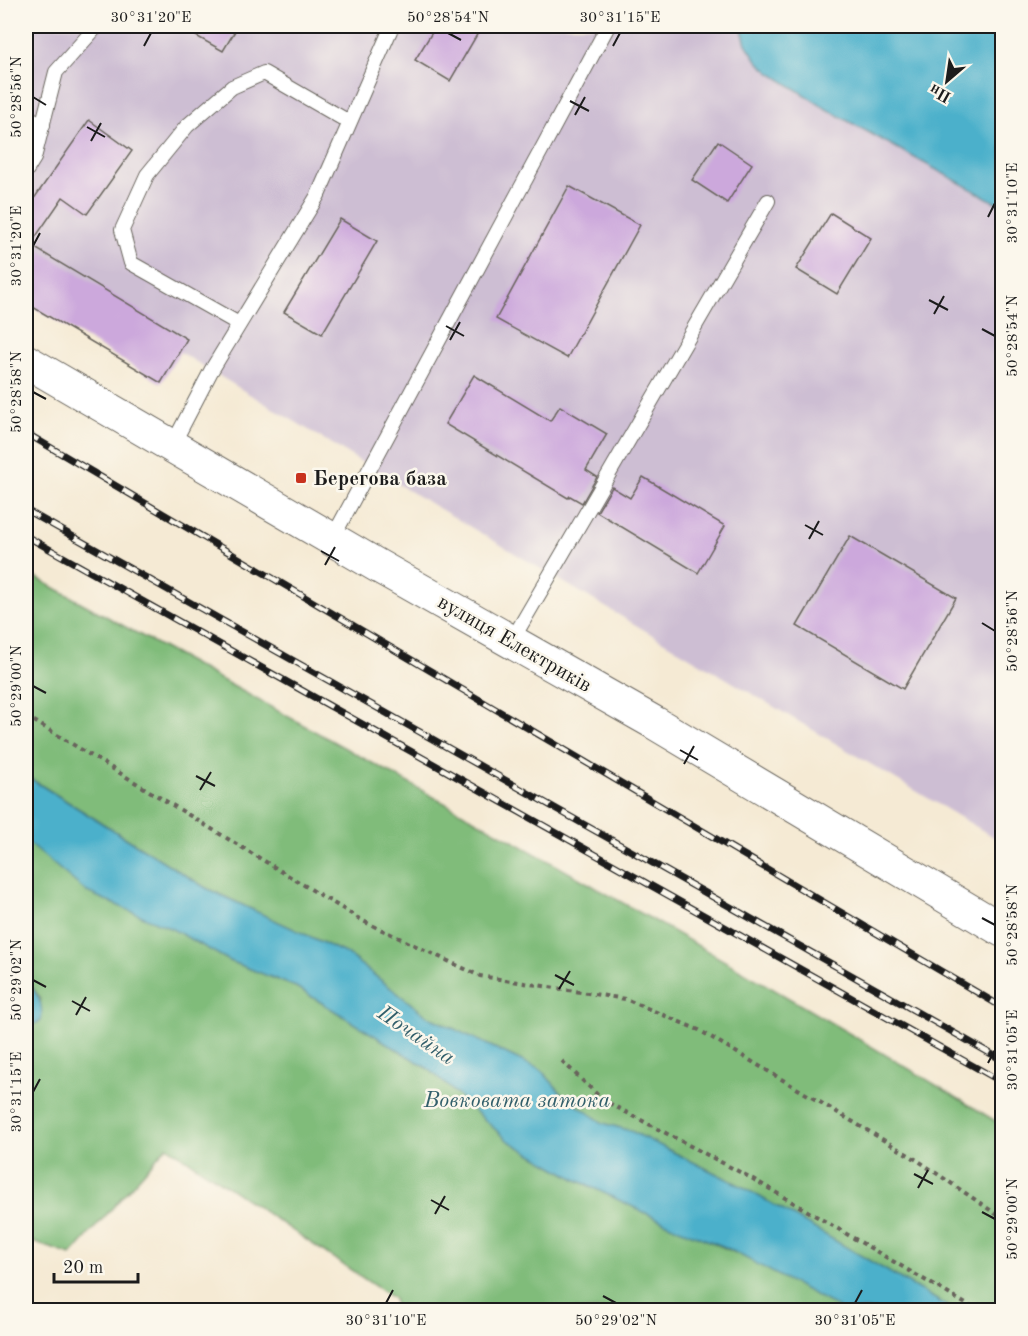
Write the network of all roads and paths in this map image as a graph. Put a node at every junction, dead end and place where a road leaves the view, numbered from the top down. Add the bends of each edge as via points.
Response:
1 (97, 26) edge
2 (392, 26) edge
3 (608, 26) edge
4 (26, 117) edge
5 (349, 122) junction
6 (43, 124) junction
7 (26, 171) edge
8 (768, 201) dead end
9 (239, 324) junction
10 (26, 361) edge
11 (172, 446) junction
12 (332, 539) junction
13 (512, 642) junction
14 (26, 716) edge
15 (1002, 930) edge
16 (562, 1060) dead end
17 (1002, 1218) edge
18 (976, 1311) edge

1 - 6 lane via 57,72
2 - 5 lane
3 - 12 lane
4 - 6 lane
5 - 9 lane via 318,195
5 - 9 lane via 264,74 232,87 187,126 147,175 122,230 131,263
6 - 7 lane via 34,158
8 - 13 lane
9 - 11 lane
10 - 11 street, вулиця Електриків
11 - 12 street, вулиця Електриків
12 - 13 street, вулиця Електриків
13 - 15 street, вулиця Електриків
14 - 17 path via 363,921 480,976 625,999 699,1030 917,1160
16 - 18 path via 603,1100 753,1179

